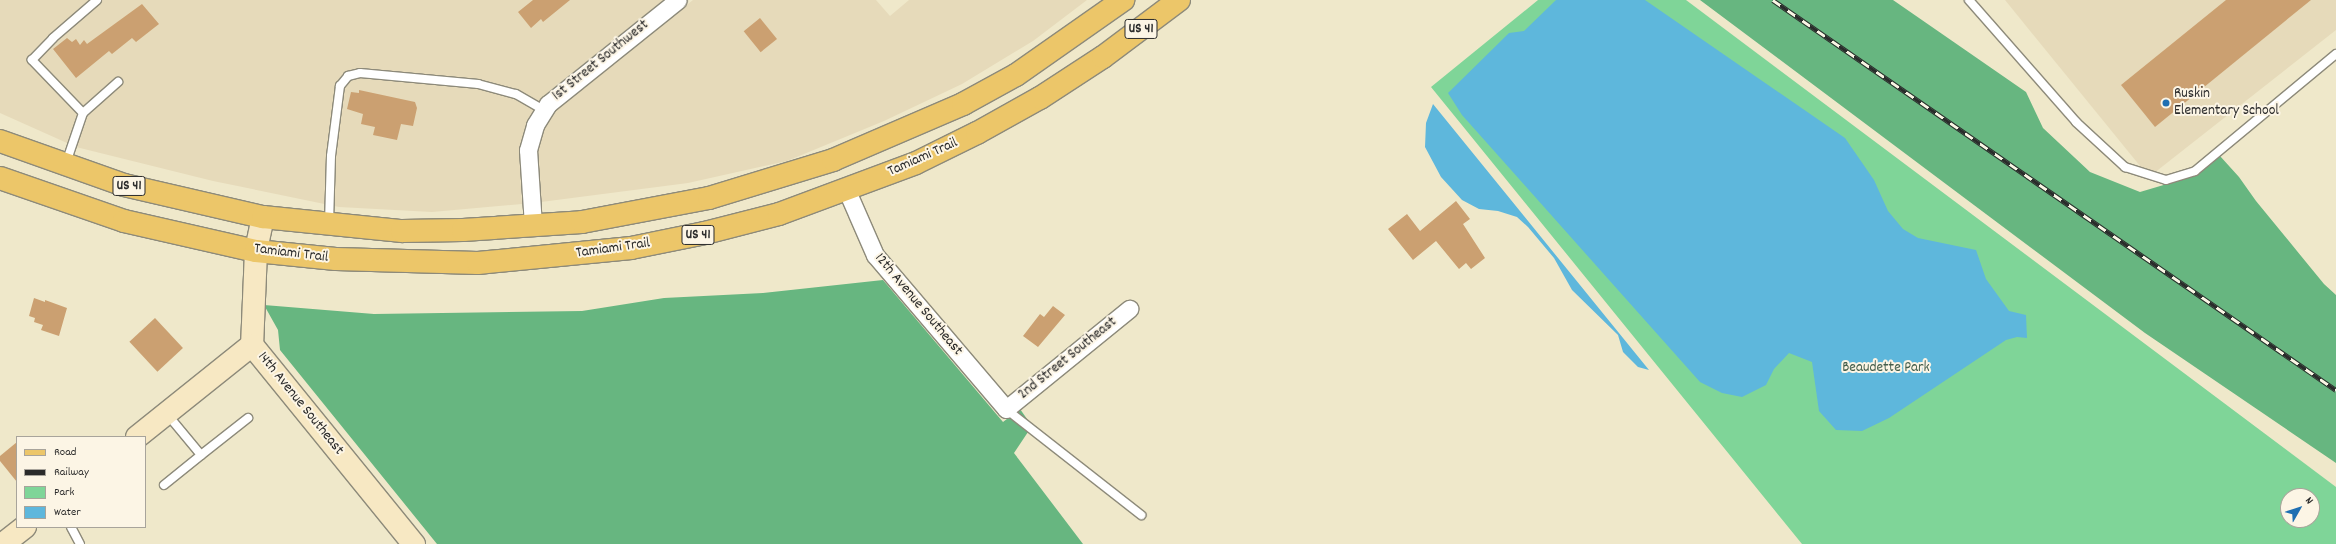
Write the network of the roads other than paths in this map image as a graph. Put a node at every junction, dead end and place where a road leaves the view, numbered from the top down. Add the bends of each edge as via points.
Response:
1 (97, 0) edge
2 (678, 0) edge
3 (1123, 0) edge
4 (1178, 0) edge
5 (1969, 0) edge
6 (2336, 54) edge
7 (118, 82) dead end
8 (544, 110) junction
9 (83, 113) junction
10 (0, 142) edge
11 (65, 166) junction
12 (0, 178) edge
13 (847, 191) junction
14 (263, 217) junction
15 (330, 225) junction
16 (533, 225) junction
17 (256, 250) junction
18 (1129, 309) dead end
19 (252, 344) junction
20 (1006, 408) junction
21 (166, 413) junction
22 (248, 418) dead end
23 (138, 436) edge
24 (201, 456) junction
25 (164, 485) dead end
26 (1141, 515) dead end
27 (23, 528) edge
28 (72, 528) edge
29 (3, 544) edge
30 (80, 544) edge
31 (414, 544) edge

1 - 9 lane via 32,60
2 - 8 street, 1st Street Southwest via 548,104
3 - 16 main road, Tamiami Trail / US 41 via 1016,75 955,107 833,160 709,198 582,222
4 - 13 main road, Tamiami Trail / US 41 via 1103,57 1040,98 916,163
5 - 6 lane via 2076,122 2125,167 2166,180 2195,171
7 - 9 lane
8 - 15 lane via 516,94 478,84 360,73 348,76 340,86 331,156
8 - 16 street, 1st Street Southwest via 535,125 528,150
9 - 11 lane
10 - 11 main road, Tamiami Trail / US 41
11 - 14 main road, Tamiami Trail / US 41 via 124,185
12 - 17 main road, Tamiami Trail / US 41 via 124,221
13 - 17 main road, Tamiami Trail / US 41 via 779,214 705,234 631,248 552,258 478,263 408,263 336,259
13 - 20 street, 12th Avenue Southeast via 875,255
14 - 15 main road, Tamiami Trail / US 41
14 - 17 street, 14th Avenue Southeast
15 - 16 main road, Tamiami Trail / US 41 via 402,231
17 - 19 street, 14th Avenue Southeast
18 - 20 street, 2nd Street Southeast
19 - 21 street
19 - 31 street, 14th Avenue Southeast
20 - 26 lane
21 - 23 street
21 - 24 lane
22 - 24 lane
24 - 25 lane
27 - 29 street
28 - 30 lane

